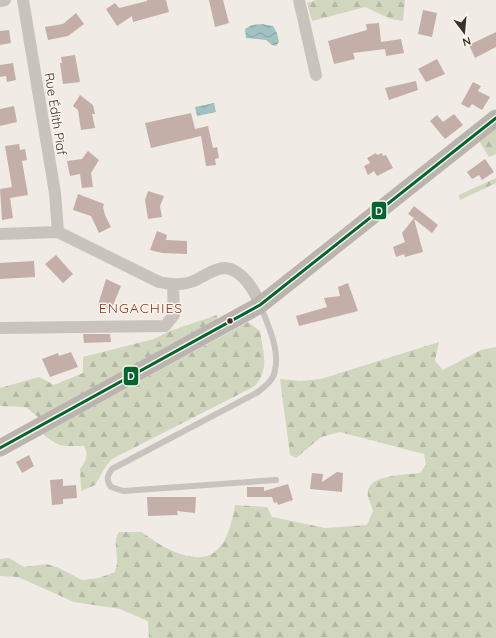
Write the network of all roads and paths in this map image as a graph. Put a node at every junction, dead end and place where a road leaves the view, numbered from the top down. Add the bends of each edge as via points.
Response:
1 (5, 0) edge
2 (23, 0) edge
3 (300, 0) edge
4 (0, 1) edge
5 (316, 75) dead end
6 (496, 118) edge
7 (58, 232) junction
8 (0, 234) edge
9 (173, 285) junction
10 (260, 305) junction
11 (0, 328) edge
12 (0, 448) edge
13 (276, 480) dead end

1 - 4 street
2 - 7 street, Rue Édith Piaf via 55,193
3 - 5 street
6 - 10 street
7 - 8 street
7 - 9 street via 159,282
9 - 10 street via 190,282 225,268 237,273 246,281 255,291
9 - 11 street via 174,315 165,326
10 - 12 street
10 - 13 lane via 275,351 276,370 269,383 258,392 112,469 108,482 111,488 122,491

